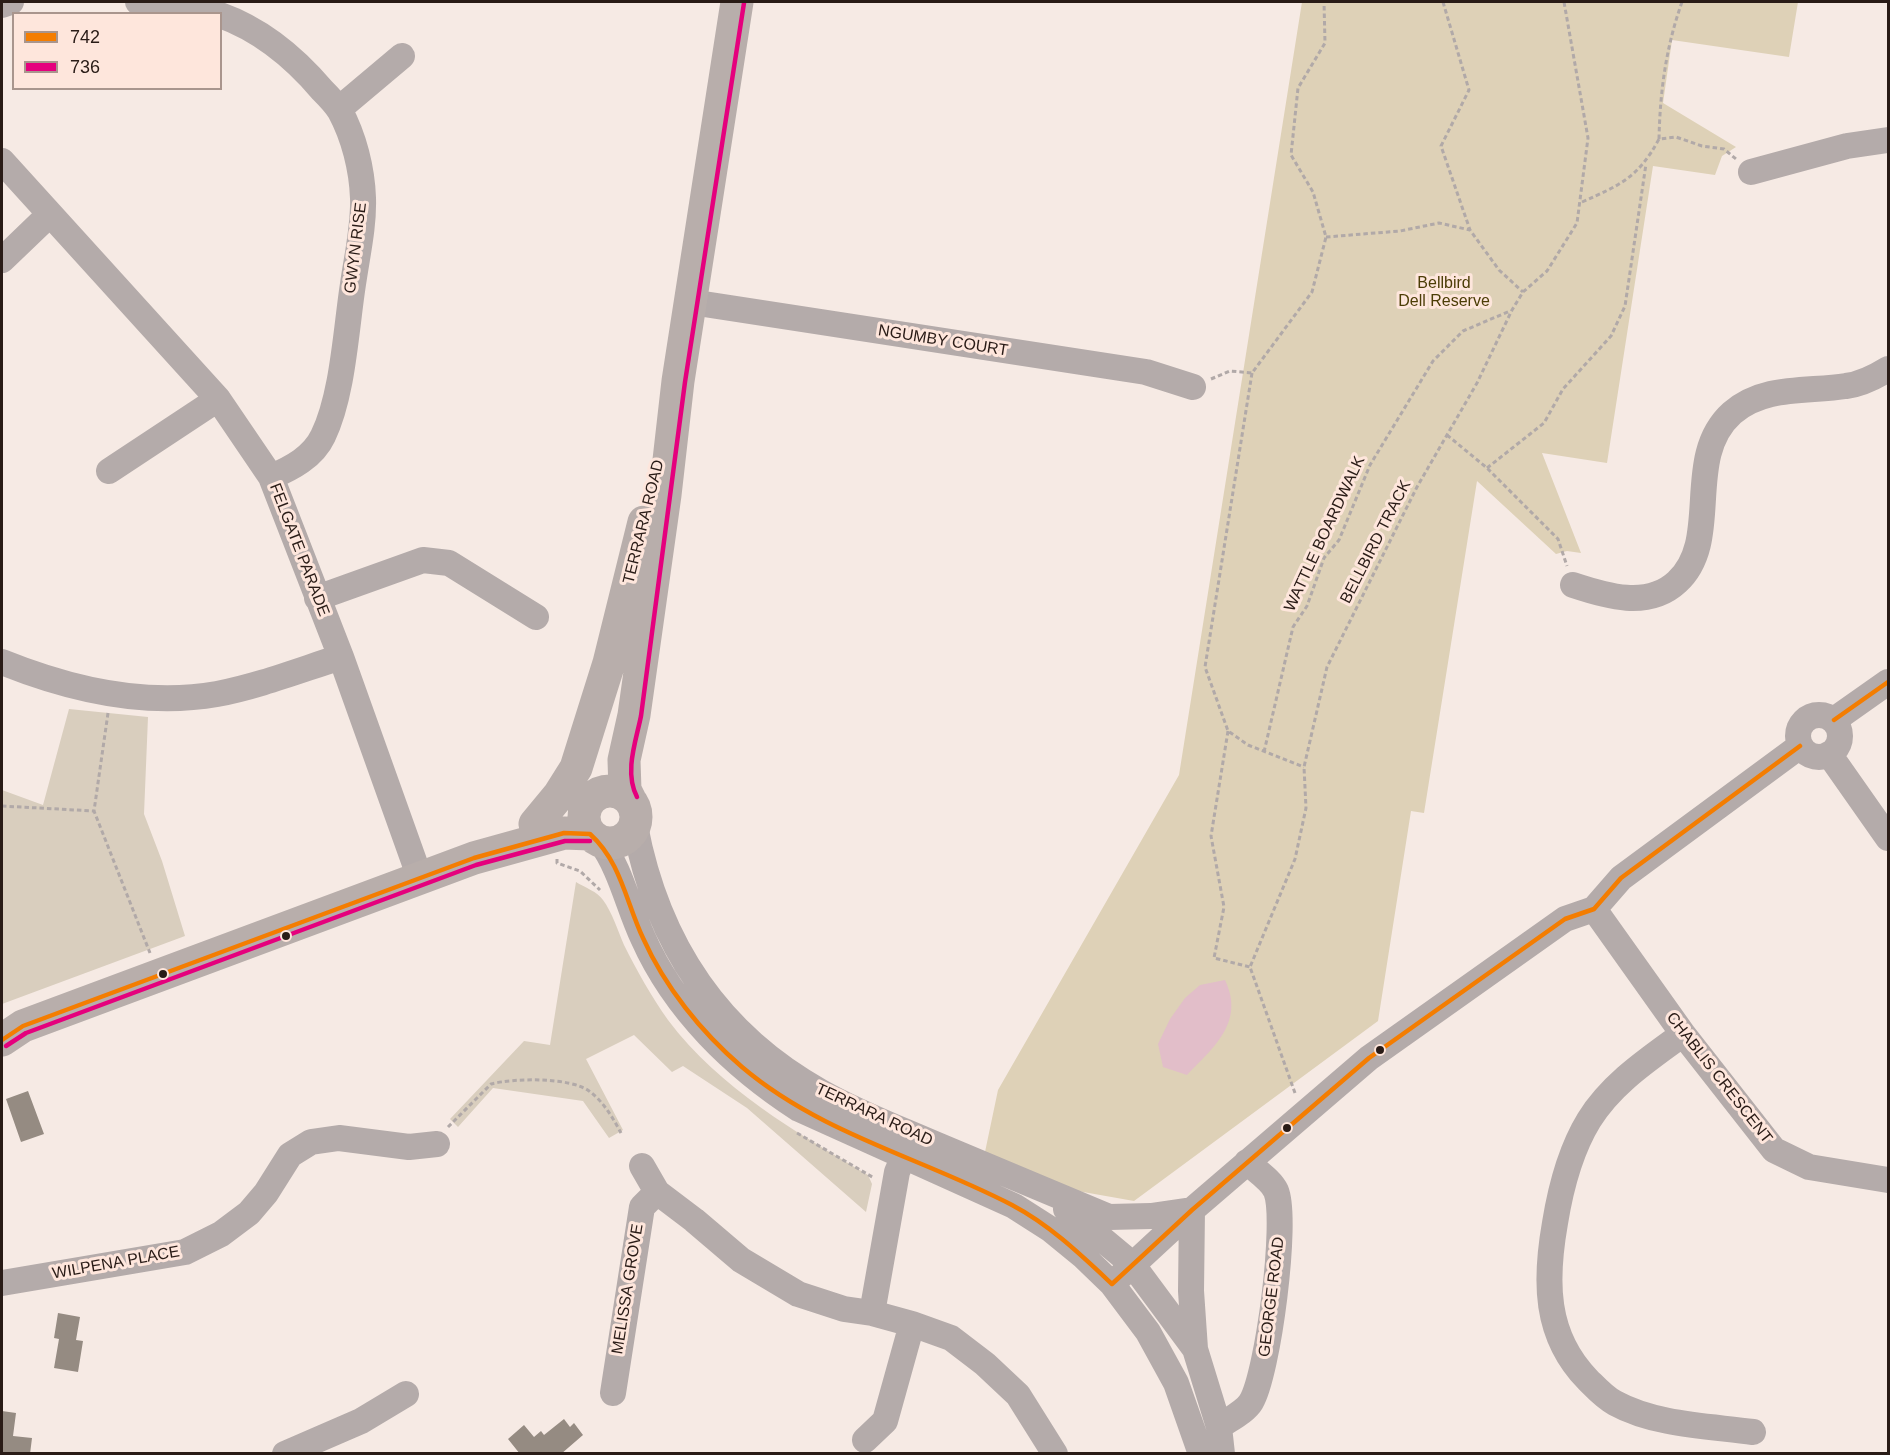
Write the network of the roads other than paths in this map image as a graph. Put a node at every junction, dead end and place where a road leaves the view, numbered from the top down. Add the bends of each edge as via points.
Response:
1 (11, 2) edge
2 (148, 2) edge
3 (737, 2) edge
4 (2, 5) edge
5 (199, 12) edge
6 (222, 16) edge
7 (402, 56) dead end
8 (339, 109) junction
9 (1888, 140) edge
10 (2, 161) edge
11 (1751, 172) road end
12 (50, 214) junction
13 (2, 260) edge
14 (691, 302) junction
15 (1888, 369) edge
16 (678, 381) junction
17 (1193, 387) road end
18 (218, 399) junction
19 (109, 471) dead end
20 (271, 477) junction
21 (1573, 585) road end
22 (317, 598) junction
23 (536, 617) dead end
24 (341, 657) junction
25 (2, 662) edge
26 (609, 663) junction
27 (1888, 682) edge
28 (1834, 720) junction
29 (1800, 746) junction
30 (1829, 754) junction
31 (614, 804) junction
32 (535, 824) junction
33 (595, 838) junction
34 (1888, 838) edge
35 (474, 858) junction
36 (420, 878) junction
37 (1594, 909) junction
38 (9, 1032) edge
39 (1683, 1034) junction
40 (914, 1135) junction
41 (437, 1144) road end
42 (902, 1157) junction
43 (1246, 1162) junction
44 (642, 1166) dead end
45 (1888, 1180) edge
46 (1037, 1187) junction
47 (657, 1192) junction
48 (1192, 1209) junction
49 (1132, 1264) junction
50 (2, 1283) edge
51 (1112, 1284) junction
52 (872, 1313) junction
53 (912, 1324) junction
54 (1196, 1349) junction
55 (613, 1393) dead end
56 (406, 1394) dead end
57 (1219, 1427) junction
58 (1753, 1432) dead end
59 (865, 1440) dead end
60 (285, 1454) edge
61 (1055, 1454) edge
62 (1201, 1454) edge
63 (1222, 1454) edge

1 - 4 street
2 - 5 street
3 - 14 main road, TERRARA ROAD
6 - 8 street, GWYN RISE via 277,46 311,76
7 - 8 street
8 - 20 street, GWYN RISE via 360,169 363,200 333,408 323,437 310,455
9 - 11 street via 1847,146
10 - 12 street, FELGATE PARADE
12 - 13 street
12 - 18 street, FELGATE PARADE
14 - 16 main road, TERRARA ROAD
14 - 17 street, NGUMBY COURT via 1146,372
15 - 21 street via 1869,381 1848,386 1777,391 1732,413 1708,455 1697,550 1688,571 1669,590 1641,598 1602,595
16 - 26 main road, TERRARA ROAD
16 - 31 main road, TERRARA ROAD via 656,570 624,760 625,790
18 - 19 street
18 - 20 street, FELGATE PARADE
20 - 22 street, FELGATE PARADE
22 - 23 street via 423,560 449,563
22 - 24 street, FELGATE PARADE
24 - 25 street via 239,689 175,698 141,698 71,687
24 - 36 street, FELGATE PARADE
26 - 31 main road, TERRARA ROAD via 605,758
26 - 32 main road, TERRARA ROAD via 576,768
27 - 28 street
28 - 29 street via 1816,715 1804,720 1798,733
28 - 30 street via 1840,740
29 - 30 street via 1815,757
29 - 37 street via 1621,878
30 - 34 street
31 - 32 main road
31 - 33 main road via 584,817
31 - 33 main road via 624,840 615,843
31 - 40 street, TERRARA ROAD via 641,856 666,927 712,1004 754,1046 788,1072 851,1108
32 - 35 main road
33 - 35 main road via 564,833
33 - 42 street, TERRARA ROAD via 610,855 643,939 676,996 717,1043 768,1089 800,1109
35 - 36 main road
36 - 38 main road
37 - 39 street, CHABLIS CRESCENT
37 - 43 street via 1565,919 1368,1058
39 - 45 street, CHABLIS CRESCENT via 1774,1150 1809,1167
39 - 58 street via 1620,1083 1590,1118 1578,1140 1560,1191 1548,1263 1551,1316 1573,1365 1614,1403 1640,1414
40 - 42 street
40 - 46 street, TERRARA ROAD
41 - 50 street, WILPENA PLACE via 409,1147 339,1138 311,1142 290,1155 249,1213 221,1234 185,1252
42 - 51 street, TERRARA ROAD via 1014,1206 1050,1229
42 - 52 street
43 - 48 street
43 - 57 street, GEORGE ROAD via 1275,1189 1281,1219 1277,1259 1261,1377 1250,1404
44 - 47 street
46 - 48 street, TERRARA ROAD via 1109,1217 1151,1216
46 - 49 street, TERRARA ROAD
47 - 52 street via 741,1260 798,1294 844,1309
47 - 55 street, MELISSA GROVE via 642,1207
48 - 49 street
48 - 54 street via 1191,1291
49 - 51 street
49 - 54 street, TERRARA ROAD
51 - 62 street, TERRARA ROAD via 1148,1332 1176,1383
52 - 53 street
53 - 59 street via 885,1421
53 - 61 street via 951,1338 985,1364 1018,1395
54 - 57 street, TERRARA ROAD
56 - 60 street via 362,1421
57 - 63 street, TERRARA ROAD

